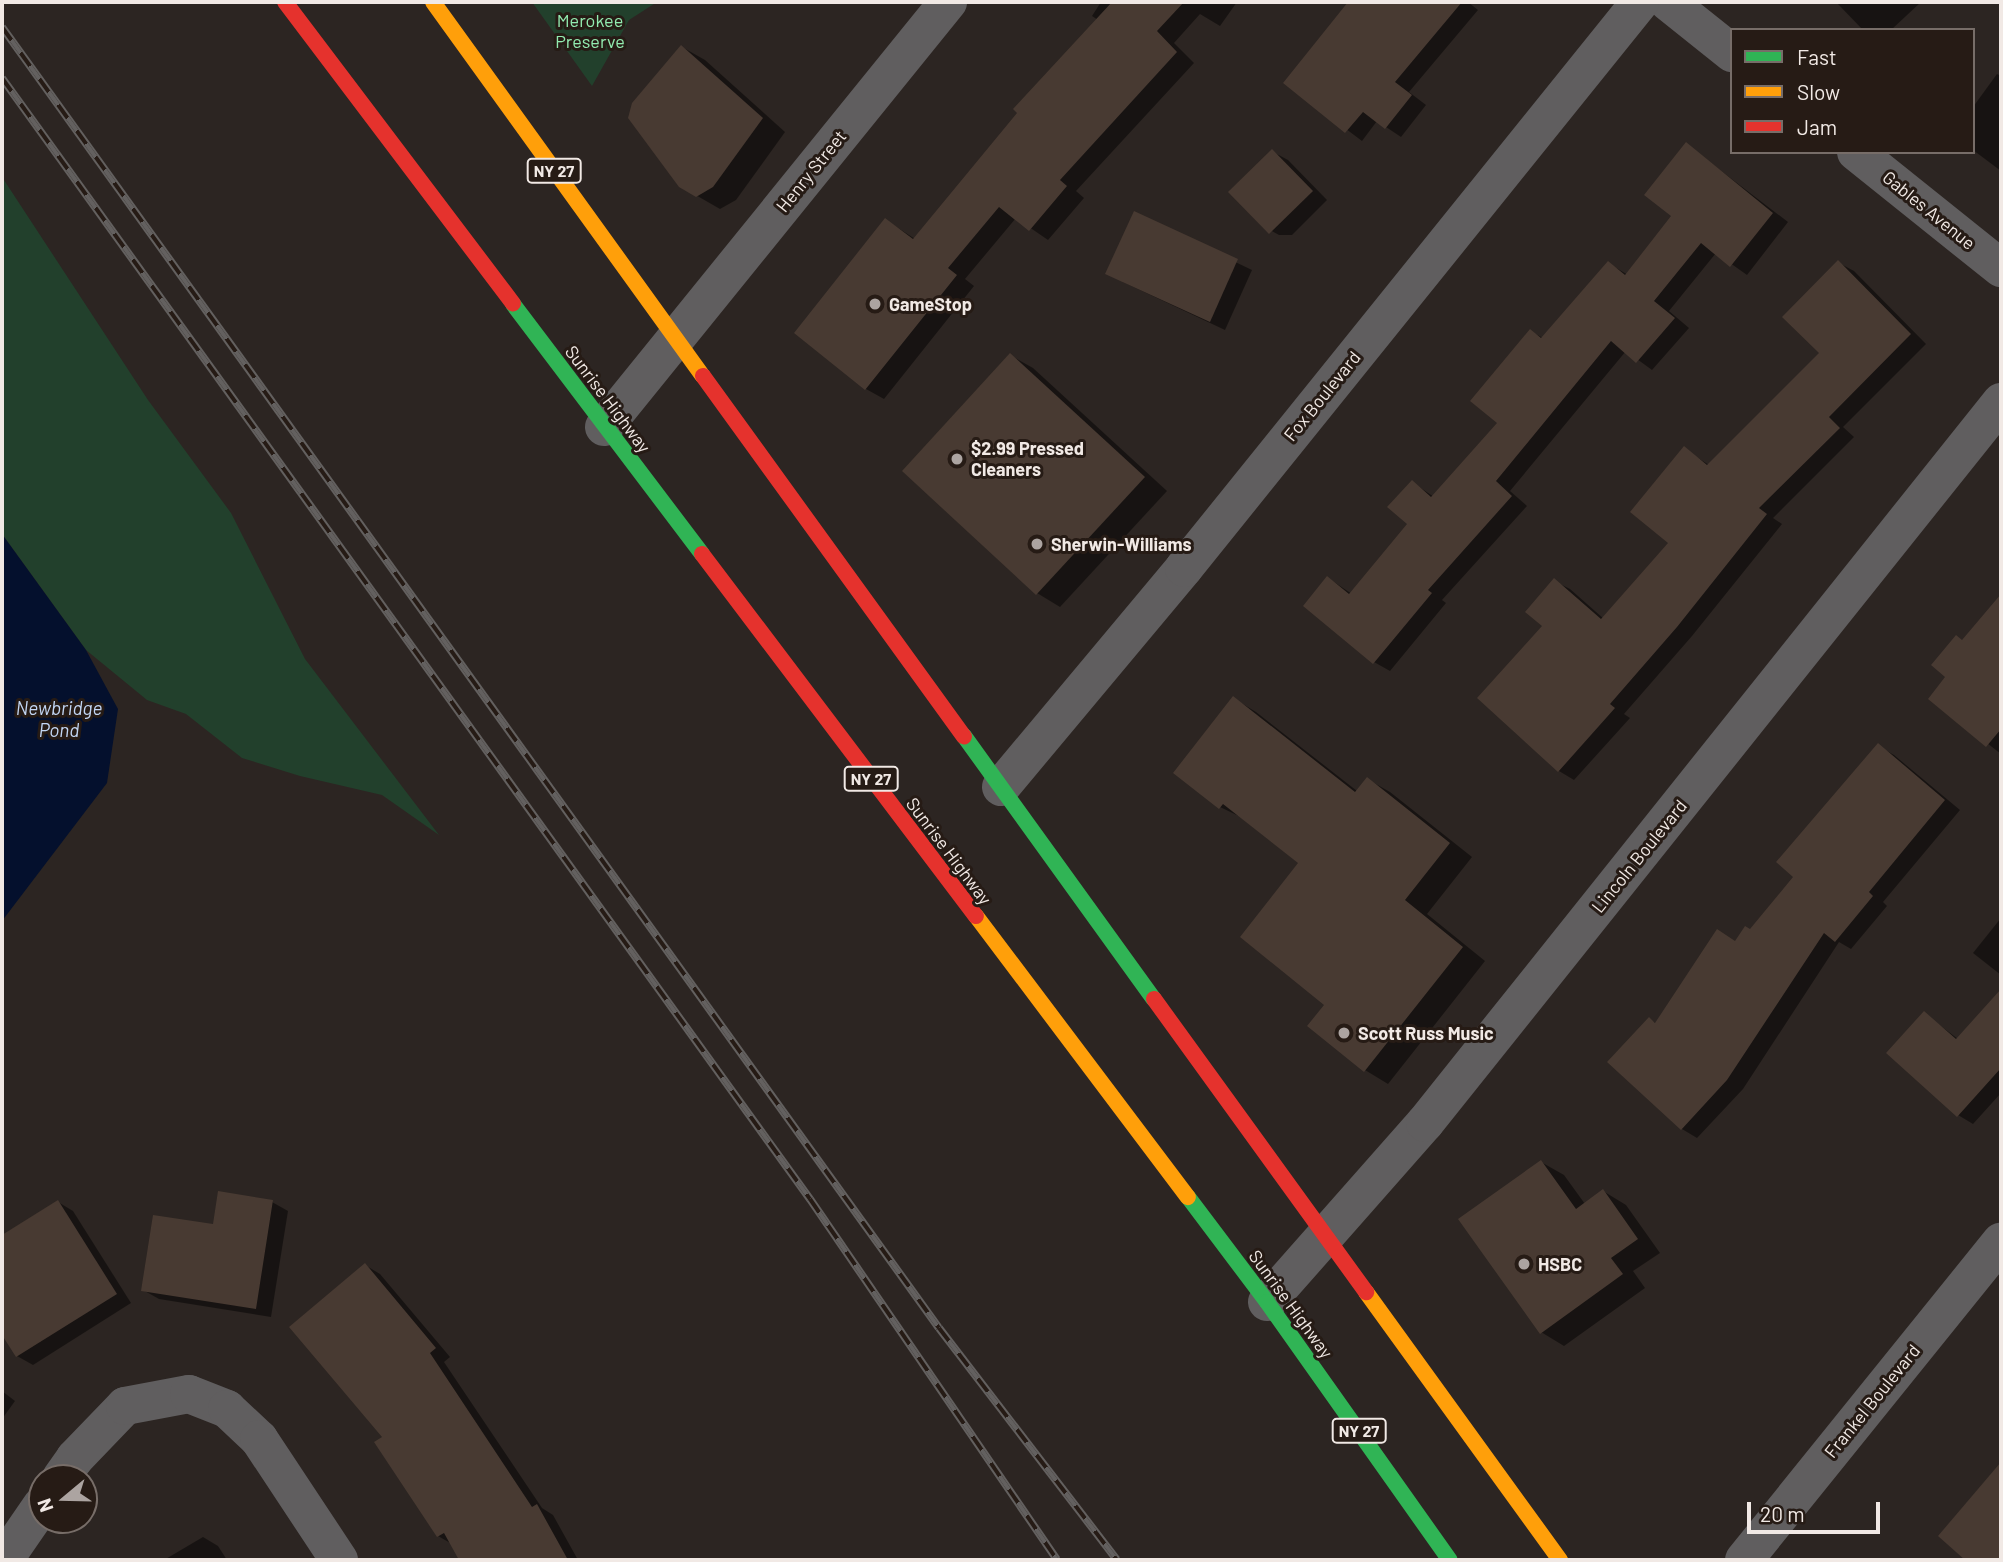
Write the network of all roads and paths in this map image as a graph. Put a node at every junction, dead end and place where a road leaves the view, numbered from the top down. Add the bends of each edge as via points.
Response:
1 (285, 2) edge
2 (433, 2) edge
3 (947, 2) edge
4 (1640, 2) edge
5 (1668, 2) edge
6 (1730, 51) edge
7 (1858, 154) edge
8 (2001, 268) edge
9 (675, 340) junction
10 (2001, 402) edge
11 (604, 427) junction
12 (1001, 787) junction
13 (1327, 1238) junction
14 (2001, 1242) edge
15 (1267, 1302) junction
16 (71, 1464) edge
17 (28, 1526) edge
18 (4, 1560) edge
19 (339, 1560) edge
20 (1450, 1560) edge
21 (1560, 1560) edge
22 (1744, 1560) edge

1 - 11 highway, Sunrise Highway / NY 27
2 - 9 highway, NY 27
3 - 9 street, Henry Street
4 - 12 street, Fox Boulevard via 1193,557
5 - 6 street
7 - 8 street, Gables Avenue
9 - 11 street, Henry Street
9 - 12 highway, NY 27 via 739,421
10 - 13 street, Lincoln Boulevard via 1425,1123
11 - 15 highway, Sunrise Highway / NY 27
12 - 13 highway, NY 27
13 - 15 street, Lincoln Boulevard
13 - 21 highway, NY 27
14 - 22 street, Frankel Boulevard
15 - 20 highway, Sunrise Highway / NY 27
16 - 19 street via 125,1406 189,1394 227,1409 259,1438
17 - 18 street

